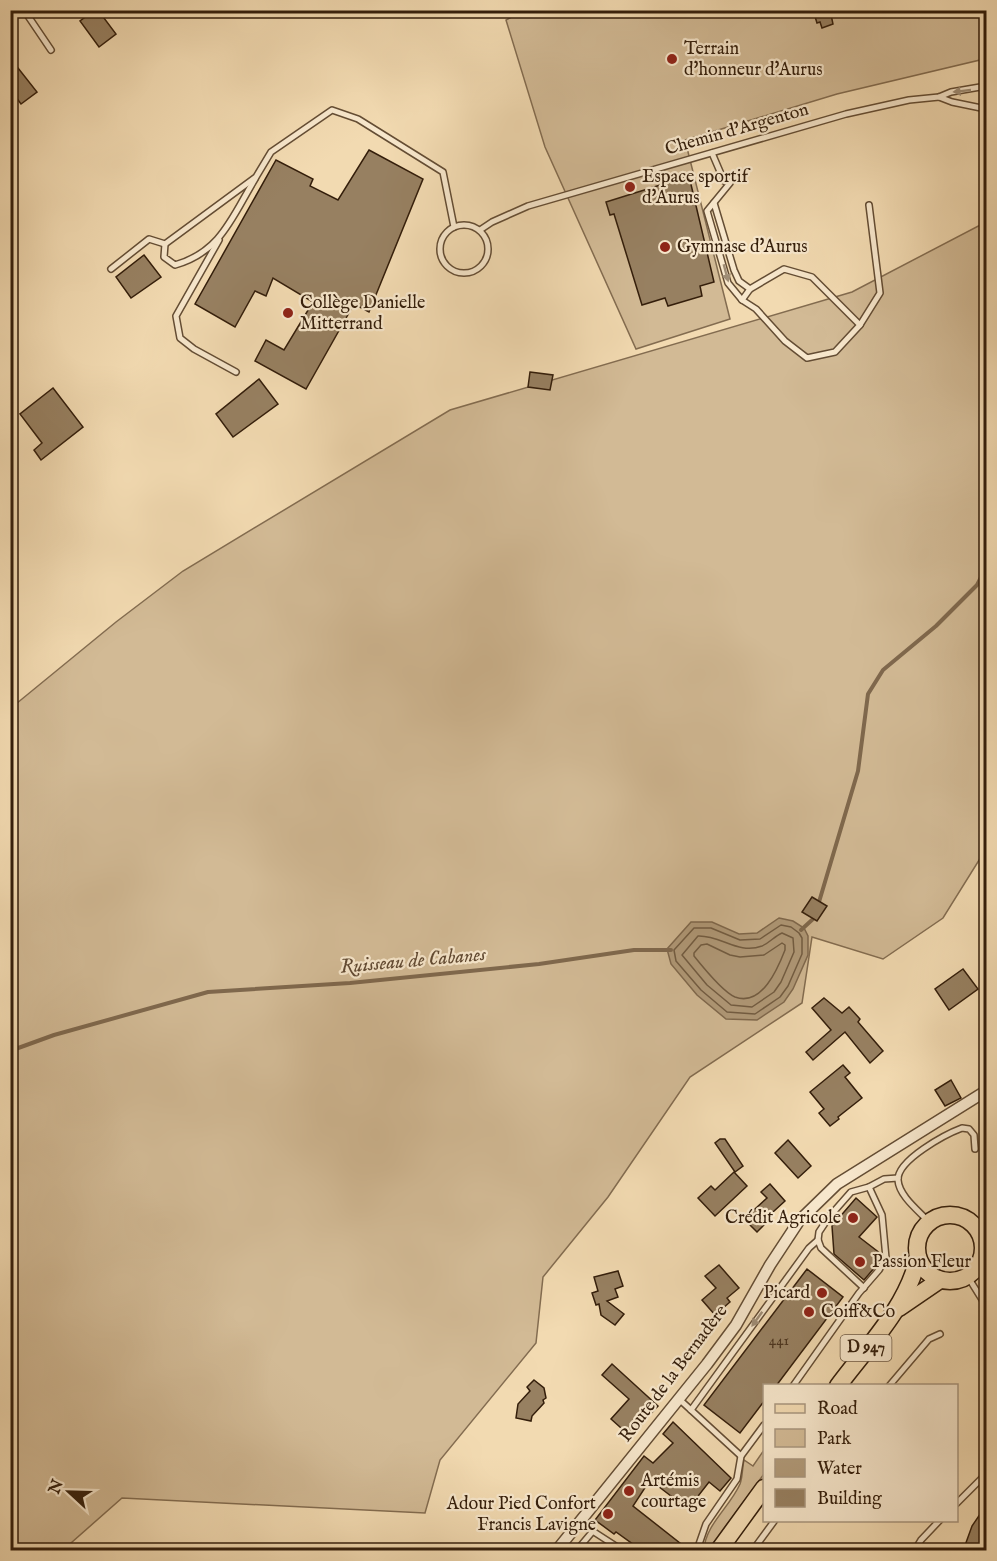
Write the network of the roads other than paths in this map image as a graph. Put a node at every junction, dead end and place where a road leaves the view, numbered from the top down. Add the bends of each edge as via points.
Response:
1 (24, 10) edge
2 (51, 50) dead end
3 (987, 86) edge
4 (939, 97) junction
5 (987, 109) edge
6 (712, 153) junction
7 (256, 177) junction
8 (714, 203) junction
9 (869, 205) dead end
10 (454, 227) junction
11 (480, 230) junction
12 (219, 240) junction
13 (165, 244) junction
14 (111, 269) dead end
15 (750, 289) junction
16 (742, 300) junction
17 (860, 325) junction
18 (236, 372) dead end
19 (987, 1091) edge
20 (975, 1149) dead end
21 (898, 1178) junction
22 (869, 1186) junction
23 (929, 1222) junction
24 (980, 1225) edge
25 (818, 1240) junction
26 (985, 1249) edge
27 (918, 1258) junction
28 (968, 1277) junction
29 (940, 1280) junction
30 (864, 1288) junction
31 (987, 1306) edge
32 (894, 1311) junction
33 (940, 1334) dead end
34 (794, 1384) edge
35 (839, 1384) edge
36 (891, 1384) edge
37 (679, 1399) junction
38 (692, 1410) junction
39 (763, 1428) edge
40 (741, 1456) junction
41 (987, 1474) edge
42 (763, 1491) edge
43 (958, 1503) edge
44 (775, 1522) edge
45 (939, 1522) edge
46 (580, 1523) junction
47 (592, 1531) junction
48 (557, 1551) edge
49 (578, 1551) edge
50 (622, 1551) edge
51 (698, 1551) edge
52 (719, 1551) edge
53 (753, 1551) edge
54 (915, 1551) edge

1 - 2 lane
3 -> 4 lane, Chemin d'Argenton
4 - 5 lane, Chemin d'Argenton
4 - 6 lane, Chemin d'Argenton via 846,114
6 - 8 lane via 724,181 730,183
6 - 11 lane, Chemin d'Argenton via 528,206
7 - 10 lane via 271,153 332,110 358,119 443,172
7 - 12 lane
7 - 13 lane
8 - 15 lane via 734,270 739,281
8 -> 16 lane via 707,211 728,283
9 - 17 lane via 880,293
10 - 11 lane via 472,226
10 - 11 lane via 443,238 441,253 455,272 480,268 485,261 488,245
12 - 13 lane via 192,260 176,265 164,256
12 - 18 lane via 176,316 180,338
13 - 14 lane via 149,239
15 - 16 lane
15 - 17 lane via 784,269 812,277
16 - 17 lane via 807,358 835,352
19 - 37 street, Route de la Bernadère via 837,1184 799,1221 736,1325
20 - 21 lane via 974,1135 962,1128 915,1155 902,1167
21 - 22 lane
21 - 23 lane via 905,1194
22 - 25 lane via 851,1192 829,1217
22 - 30 lane via 882,1215 886,1258
23 - 24 main road via 957,1215
23 - 27 main road via 918,1238
24 - 26 main road
25 - 30 lane via 821,1248
25 -> 38 lane
26 - 28 main road via 976,1270
27 - 29 main road via 923,1268
27 - 32 main road, D 947
28 - 29 main road via 959,1281
28 - 31 lane
29 - 32 main road, D 947
30 - 34 lane
32 - 35 main road, D 947
33 - 36 lane via 929,1338
37 - 38 lane
37 - 46 street, Route de la Bernadère
38 - 40 lane
39 - 40 lane
40 - 51 lane via 737,1479 706,1524
41 - 43 lane
42 - 52 main road
44 - 53 lane
45 - 54 lane
46 - 47 lane
46 - 48 street, Route de la Bernadère
47 - 49 lane
47 - 50 lane

